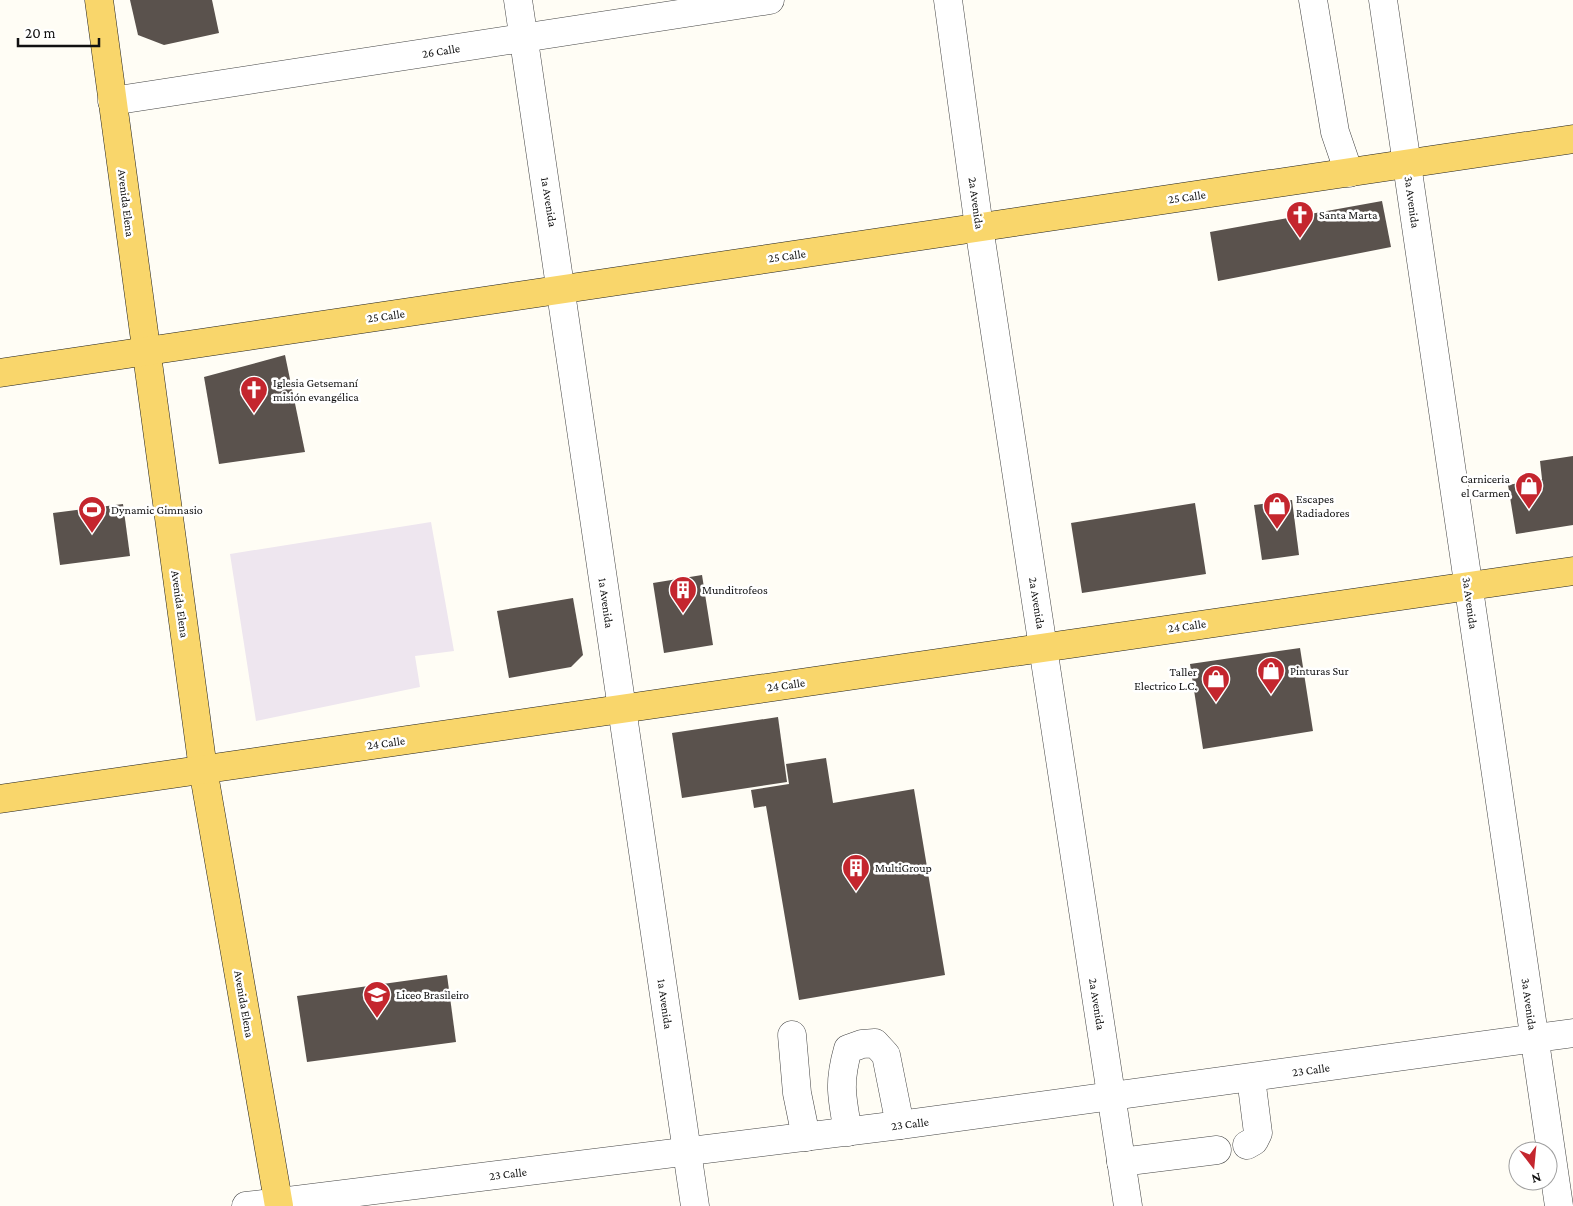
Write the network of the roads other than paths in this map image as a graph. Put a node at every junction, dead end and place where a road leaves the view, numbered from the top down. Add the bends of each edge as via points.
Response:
1 (99, 0) edge
2 (518, 0) edge
3 (770, 0) edge
4 (948, 0) edge
5 (1313, 0) edge
6 (1383, 0) edge
7 (523, 38) junction
8 (112, 101) junction
9 (1573, 139) edge
10 (1406, 164) junction
11 (1349, 173) junction
12 (979, 228) junction
13 (562, 290) junction
14 (145, 351) junction
15 (0, 373) edge
16 (1573, 571) edge
17 (1468, 586) junction
18 (1044, 647) junction
19 (621, 709) junction
20 (203, 770) junction
21 (0, 799) edge
22 (1573, 1033) edge
23 (792, 1036) dead end
24 (1534, 1039) junction
25 (1251, 1078) junction
26 (1112, 1098) junction
27 (900, 1125) junction
28 (848, 1132) junction
29 (806, 1137) junction
30 (1247, 1145) dead end
31 (1217, 1150) dead end
32 (687, 1153) junction
33 (1121, 1162) junction
34 (278, 1204) edge
35 (246, 1206) edge
36 (695, 1206) edge
37 (1128, 1206) edge
38 (1559, 1206) edge

1 - 8 main road, Avenida Elena
2 - 7 street, 1a Avenida
3 - 7 street, 26 Calle
4 - 12 street, 2a Avenida
5 - 11 street via 1335,132
6 - 10 street, 3a Avenida
7 - 8 street, 26 Calle
7 - 13 street, 1a Avenida
8 - 14 main road, Avenida Elena
9 - 10 main road, 25 Calle
10 - 11 main road, 25 Calle
10 - 17 street, 3a Avenida
11 - 12 main road, 25 Calle
12 - 13 main road, 25 Calle
12 - 18 street, 2a Avenida
13 - 14 main road, 25 Calle
13 - 19 street, 1a Avenida
14 - 15 main road, 25 Calle
14 - 20 main road, Avenida Elena
16 - 17 main road, 24 Calle
17 - 18 main road, 24 Calle
17 - 24 street, 3a Avenida
18 - 19 main road, 24 Calle
18 - 26 street, 2a Avenida
19 - 20 main road, 24 Calle
19 - 32 street, 1a Avenida
20 - 21 main road, 24 Calle
20 - 34 main road, Avenida Elena
22 - 24 street, 23 Calle
23 - 29 street via 797,1093
24 - 25 street, 23 Calle
24 - 38 street, 3a Avenida
25 - 26 street, 23 Calle
25 - 30 street via 1258,1133
26 - 27 street, 23 Calle
26 - 33 street, 2a Avenida
27 - 28 street, 23 Calle
27 - 28 street via 886,1055 875,1043 862,1044 848,1049 841,1072
28 - 29 street, 23 Calle
29 - 32 street, 23 Calle
31 - 33 street
32 - 34 street, 23 Calle
32 - 36 street, 1a Avenida
33 - 37 street, 2a Avenida
34 - 35 street, 23 Calle

